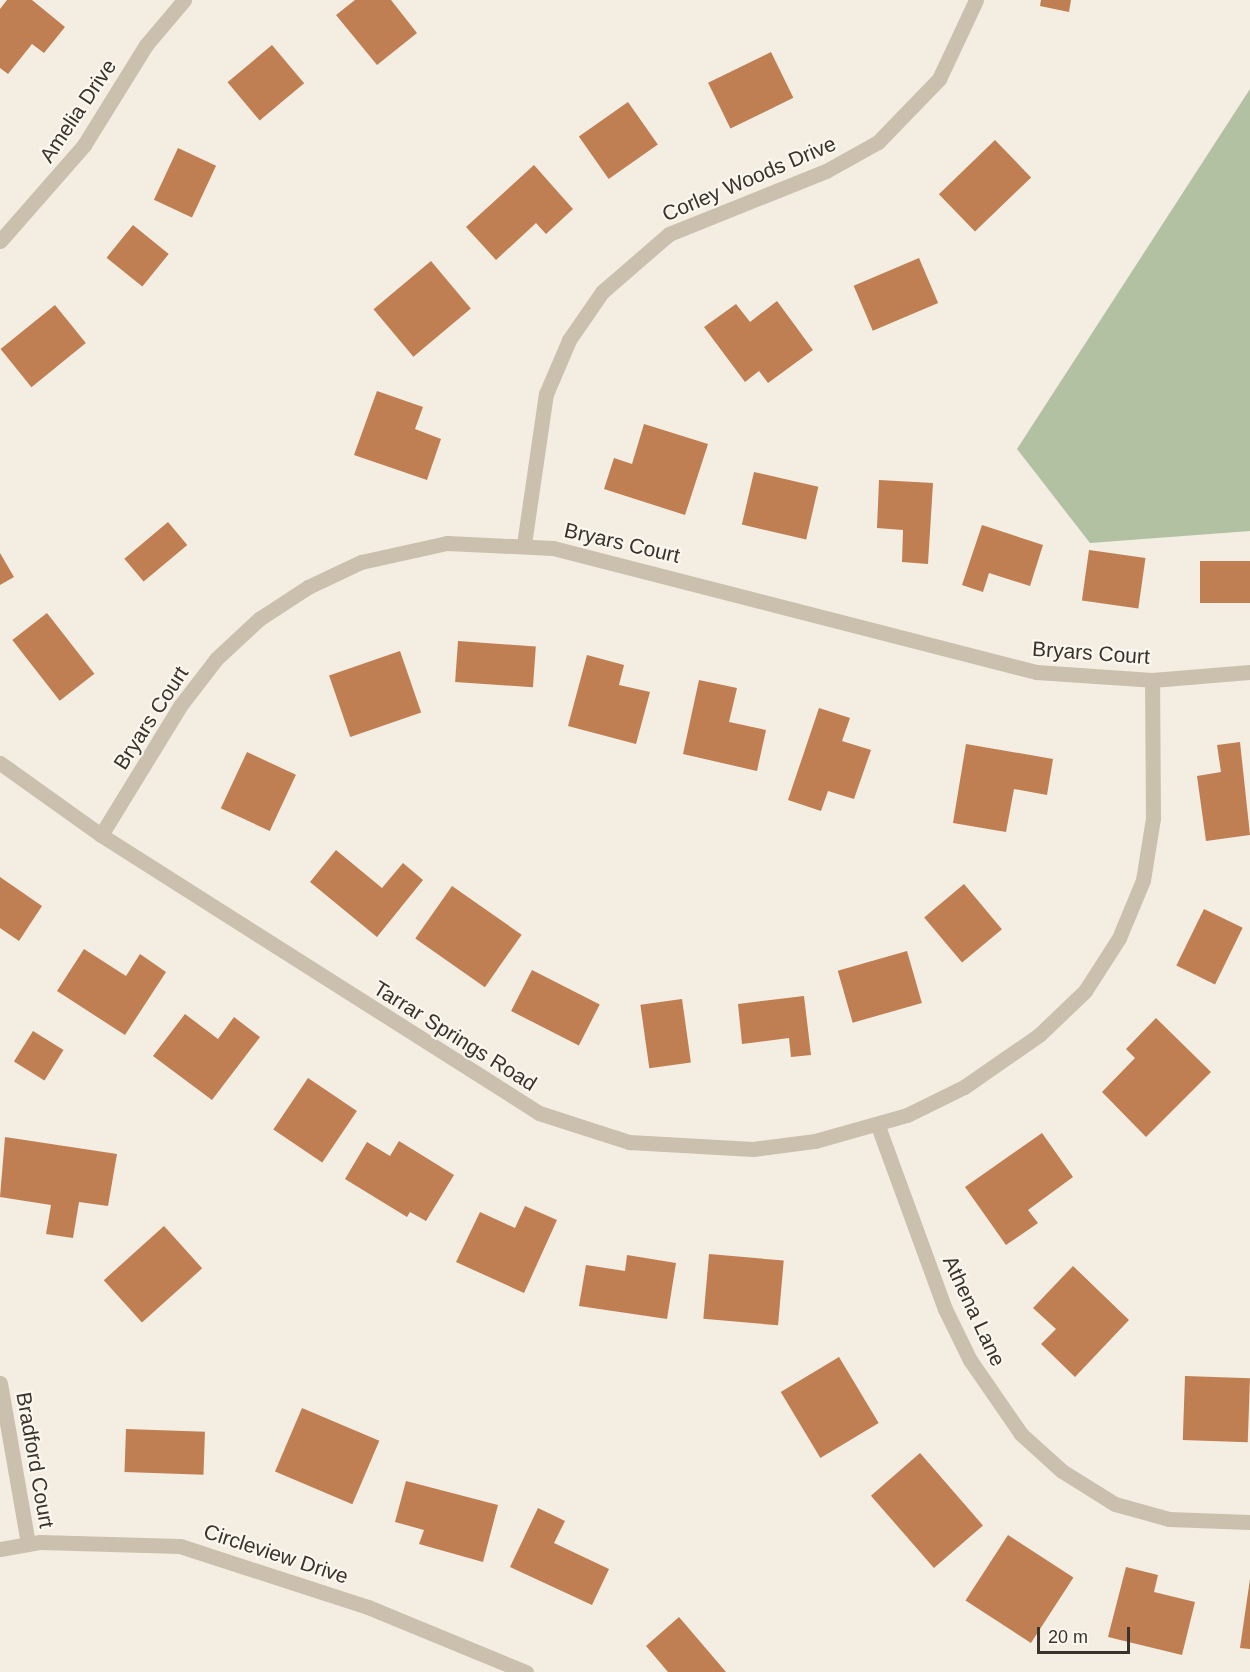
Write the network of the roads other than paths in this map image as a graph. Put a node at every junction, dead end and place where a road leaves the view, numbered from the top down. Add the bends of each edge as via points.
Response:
1 (184, 0) edge
2 (976, 0) edge
3 (0, 241) edge
4 (524, 544) junction
5 (1250, 672) edge
6 (1152, 680) junction
7 (0, 763) edge
8 (101, 835) junction
9 (878, 1126) junction
10 (0, 1383) edge
11 (1250, 1522) edge
12 (28, 1544) junction
13 (0, 1549) edge
14 (526, 1672) edge

1 - 3 street, Amelia Drive via 146,45 76,155
2 - 4 street, Corley Woods Drive via 939,80 878,142 826,171 669,234 602,292 569,340 546,394
4 - 6 street, Bryars Court via 710,585 974,660 1036,672
4 - 8 street, Bryars Court via 447,543 389,553 308,587 259,620 216,659 180,706
5 - 6 street, Bryars Court
6 - 9 street, Tarrar Springs Road via 1149,849 1133,910 1103,966 1039,1035 964,1086
7 - 8 street, Tarrar Springs Road
8 - 9 street, Tarrar Springs Road via 539,1113 619,1139 690,1149 753,1149
9 - 11 street, Athena Lane via 945,1309 970,1360 1021,1434 1062,1472 1115,1504 1169,1519
10 - 12 street, Bradford Court
12 - 13 street, Circleview Drive
12 - 14 street, Circleview Drive via 124,1540 208,1552 368,1607

